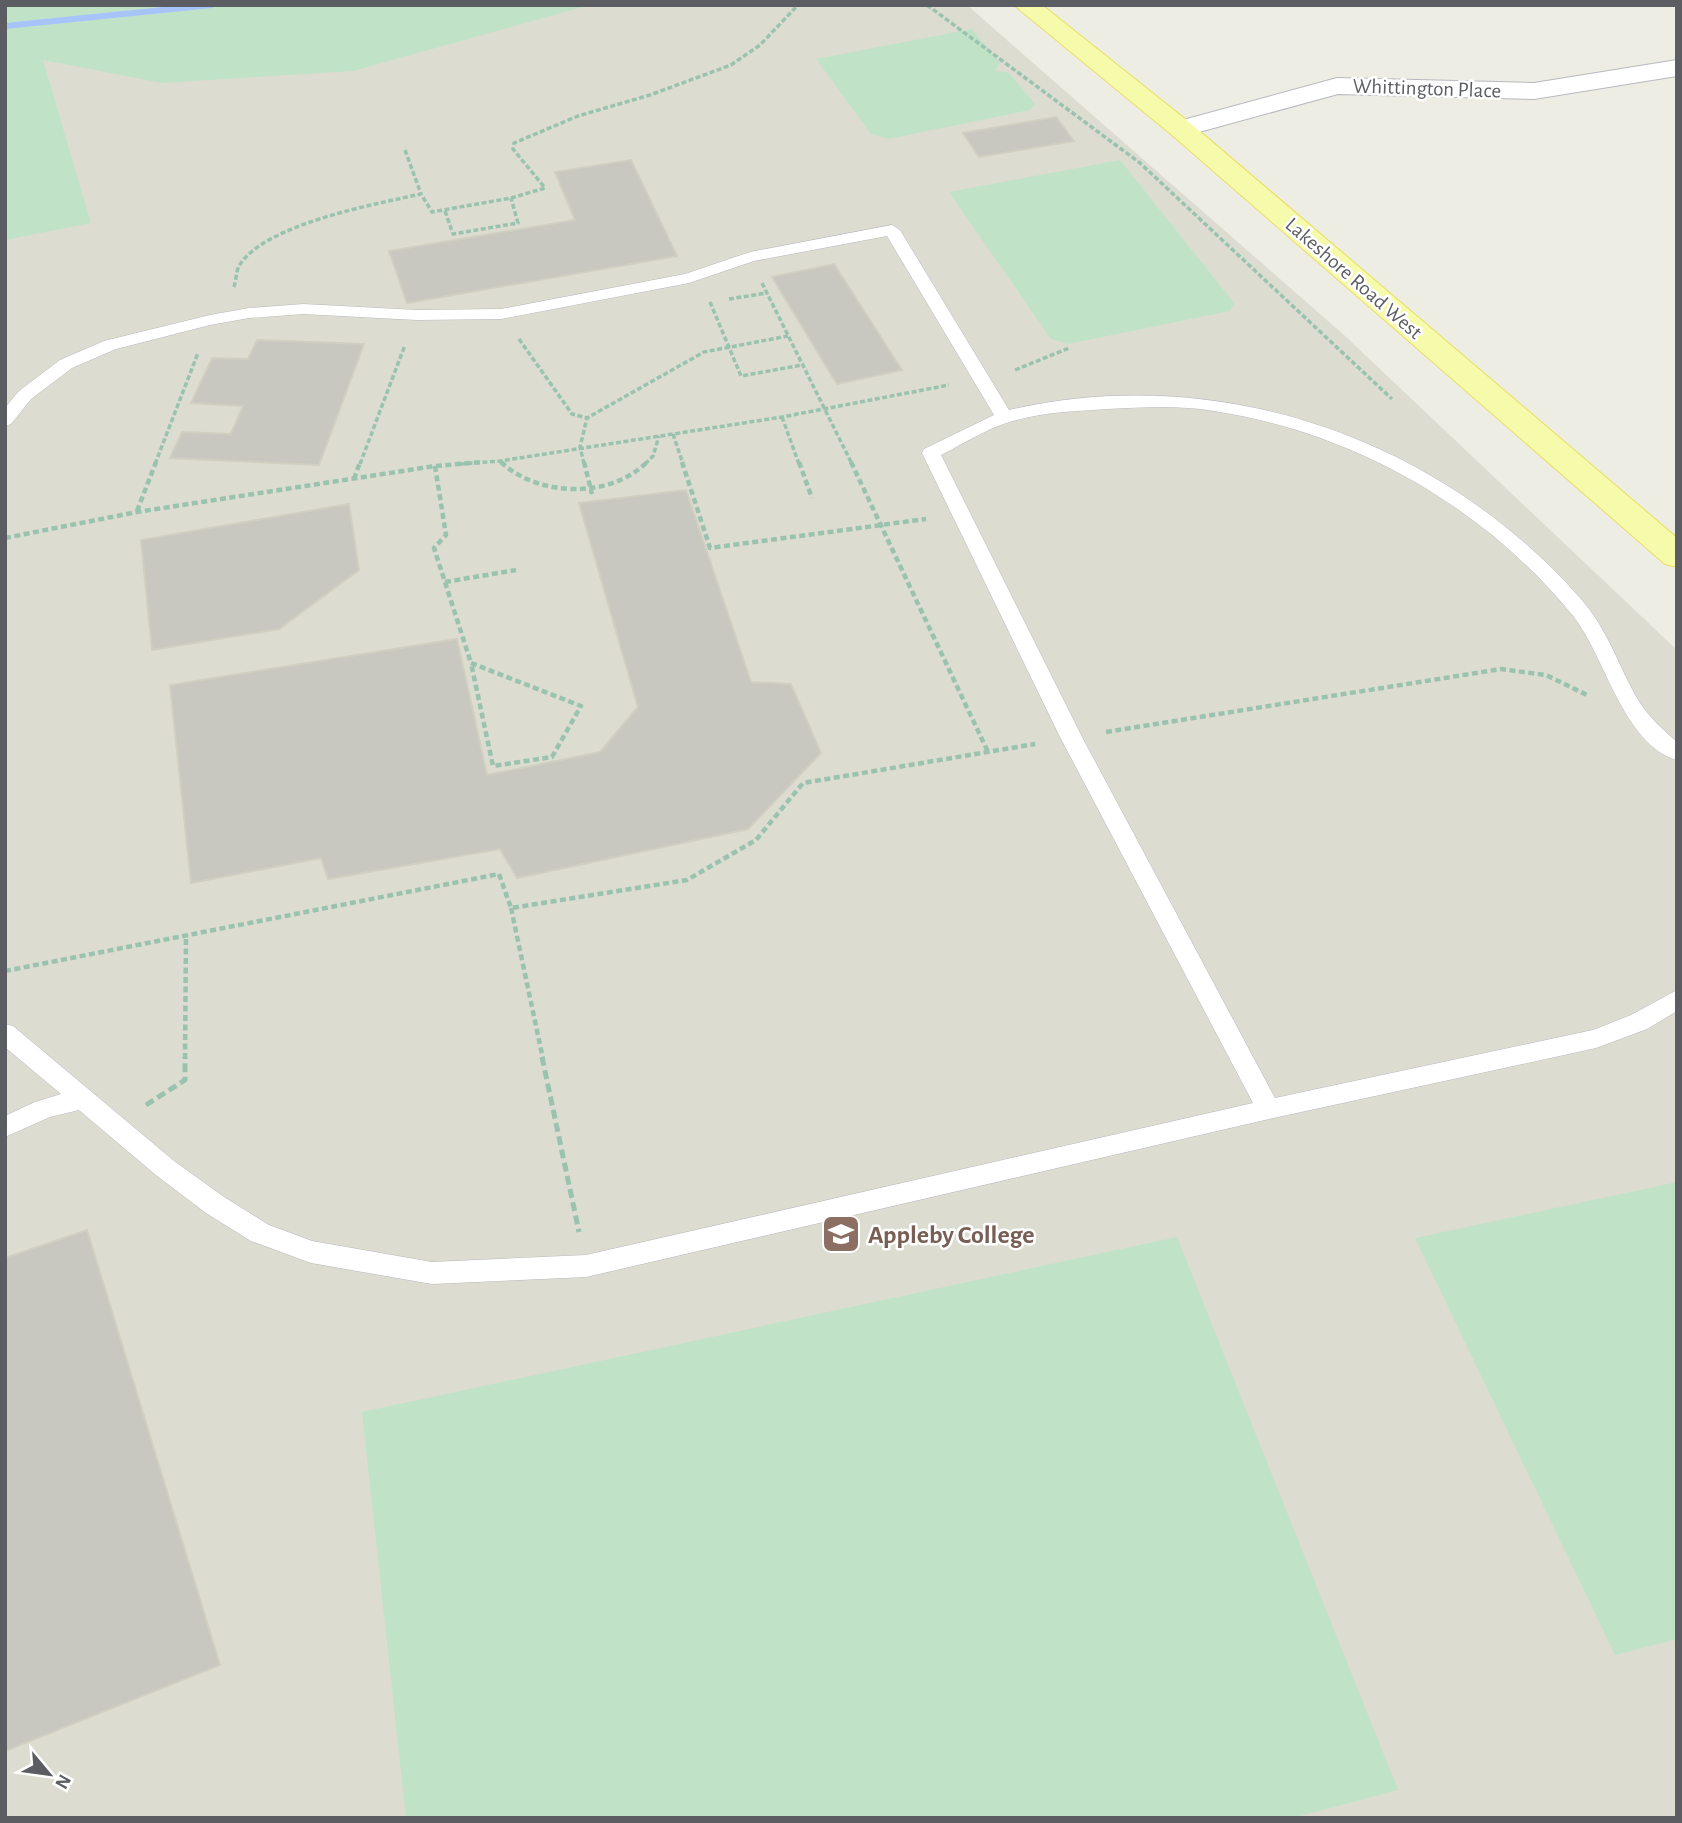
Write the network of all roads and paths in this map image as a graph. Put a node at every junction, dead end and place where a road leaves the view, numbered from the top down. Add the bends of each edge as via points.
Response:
1 (798, 5) edge
2 (927, 5) edge
3 (1026, 5) edge
4 (1677, 68) edge
5 (1181, 129) junction
6 (405, 150) dead end
7 (421, 194) junction
8 (511, 198) junction
9 (445, 211) junction
10 (750, 257) junction
11 (767, 293) junction
12 (235, 296) dead end
13 (501, 314) junction
14 (417, 315) junction
15 (788, 336) junction
16 (729, 347) junction
17 (199, 348) dead end
18 (1069, 348) dead end
19 (802, 365) junction
20 (1006, 373) dead end
21 (951, 384) dead end
22 (1392, 399) dead end
23 (825, 409) junction
24 (782, 417) junction
25 (1004, 417) junction
26 (587, 418) junction
27 (5, 420) edge
28 (673, 434) junction
29 (659, 436) junction
30 (580, 447) junction
31 (500, 461) junction
32 (435, 466) junction
33 (354, 479) junction
34 (591, 486) junction
35 (592, 494) dead end
36 (812, 498) dead end
37 (137, 512) junction
38 (962, 515) junction
39 (882, 525) junction
40 (5, 538) edge
41 (1677, 556) edge
42 (516, 570) dead end
43 (445, 582) junction
44 (471, 663) junction
45 (1598, 703) dead end
46 (1072, 737) junction
47 (988, 752) junction
48 (1677, 753) edge
49 (511, 908) junction
50 (186, 935) junction
51 (5, 971) edge
52 (1677, 999) edge
53 (5, 1033) edge
54 (85, 1098) junction
55 (1269, 1109) junction
56 (137, 1111) dead end
57 (5, 1127) edge
58 (580, 1240) dead end

1 - 8 path via 760,45 731,65 578,116 514,143 513,149 545,188
2 - 22 path via 1140,163
3 - 5 main road, Lakeshore Road West
4 - 5 street, Whittington Place via 1535,91 1337,86
5 - 41 main road, Lakeshore Road West
6 - 7 path
7 - 9 path via 432,212
7 - 12 path via 283,232 240,265
8 - 9 path
8 - 9 path via 518,223 453,234
10 - 11 path
10 - 13 lane via 689,278
10 - 25 lane via 892,230
11 - 15 path
11 - 16 path via 709,302
13 - 14 lane
13 - 26 path via 572,414
14 - 27 lane via 282,309 151,333 66,364 25,395
14 - 33 path
15 - 16 path
15 - 19 path
16 - 19 path via 741,376
16 - 26 path via 704,352
17 - 37 path
18 - 20 path
19 - 23 path
21 - 23 path
23 - 24 path
23 - 39 path
24 - 28 path
24 - 36 path
25 - 38 lane via 931,453
25 - 48 lane via 1128,402 1212,405 1307,426 1406,470 1485,519 1541,568 1587,621 1641,720
26 - 30 path
28 - 29 path
28 - 39 path via 710,548
29 - 30 path
29 - 34 path via 654,453 634,474
30 - 31 path
30 - 34 path
31 - 32 path
31 - 34 path via 506,470 534,485 554,489
32 - 33 path
32 - 43 path via 446,536 434,548
33 - 37 path
34 - 35 path
37 - 40 path
38 - 39 path
38 - 46 lane
39 - 47 path
42 - 43 path
43 - 44 path
44 - 44 path via 581,706 552,757 493,766
45 - 46 path via 1556,678 1519,668 1501,669
46 - 47 path
46 - 55 lane
47 - 49 path via 803,783 756,839 687,880
49 - 50 path via 499,874
49 - 58 path
50 - 51 path
50 - 56 path via 185,1080
52 - 55 lane via 1639,1022 1595,1039
53 - 54 lane
54 - 55 lane via 165,1168 260,1233 311,1252 432,1273 586,1266
54 - 57 lane via 44,1109

